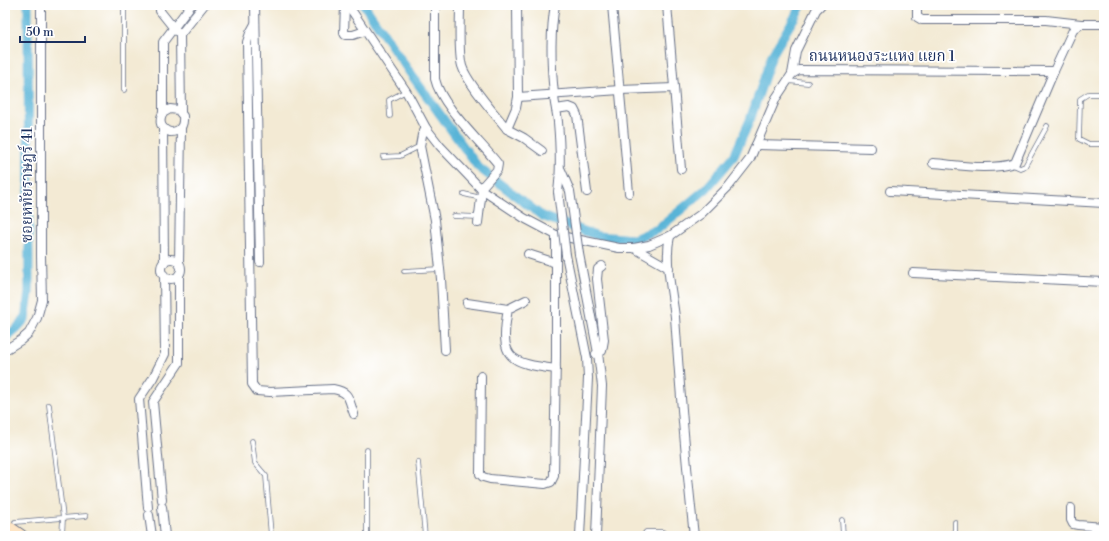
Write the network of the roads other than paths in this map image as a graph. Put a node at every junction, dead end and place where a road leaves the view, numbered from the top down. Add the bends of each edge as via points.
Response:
1 (41, 5) edge
2 (124, 5) edge
3 (160, 5) edge
4 (191, 5) edge
5 (204, 5) edge
6 (255, 5) edge
7 (345, 5) edge
8 (348, 5) edge
9 (435, 5) edge
10 (460, 5) edge
11 (517, 5) edge
12 (555, 5) edge
13 (612, 5) edge
14 (668, 5) edge
15 (821, 5) edge
16 (917, 5) edge
17 (255, 24) junction
18 (1081, 24) junction
19 (1104, 24) edge
20 (173, 28) junction
21 (366, 32) junction
22 (180, 35) junction
23 (1054, 71) junction
24 (792, 74) junction
25 (788, 81) junction
26 (808, 83) dead end
27 (674, 88) junction
28 (124, 90) dead end
29 (620, 90) junction
30 (406, 91) junction
31 (554, 94) junction
32 (1104, 94) edge
33 (518, 97) junction
34 (556, 109) junction
35 (163, 113) junction
36 (181, 113) junction
37 (390, 116) dead end
38 (1047, 126) dead end
39 (163, 128) junction
40 (181, 128) junction
41 (426, 128) junction
42 (507, 129) junction
43 (1104, 144) edge
44 (756, 145) junction
45 (420, 146) junction
46 (871, 148) dead end
47 (542, 151) dead end
48 (383, 157) dead end
49 (932, 163) dead end
50 (1011, 164) junction
51 (560, 169) junction
52 (681, 169) dead end
53 (890, 191) dead end
54 (481, 192) junction
55 (587, 192) dead end
56 (629, 193) dead end
57 (464, 194) dead end
58 (1104, 203) edge
59 (454, 216) dead end
60 (478, 220) joint
61 (556, 234) junction
62 (670, 236) junction
63 (634, 248) junction
64 (528, 254) dead end
65 (260, 262) dead end
66 (164, 263) junction
67 (556, 263) junction
68 (179, 264) junction
69 (602, 266) dead end
70 (669, 268) junction
71 (440, 269) junction
72 (404, 271) dead end
73 (913, 273) dead end
74 (164, 275) junction
75 (179, 275) junction
76 (1104, 282) edge
77 (526, 300) dead end
78 (467, 303) dead end
79 (508, 309) junction
80 (5, 350) edge
81 (445, 350) dead end
82 (598, 353) junction
83 (587, 358) junction
84 (556, 369) junction
85 (481, 376) dead end
86 (153, 378) junction
87 (164, 384) junction
88 (49, 405) dead end
89 (354, 414) dead end
90 (252, 440) dead end
91 (367, 450) dead end
92 (418, 462) dead end
93 (146, 482) junction
94 (160, 482) junction
95 (1071, 508) dead end
96 (86, 516) dead end
97 (62, 518) junction
98 (842, 520) dead end
99 (955, 522) dead end
100 (10, 525) edge
101 (1104, 527) edge
102 (581, 533) edge
103 (596, 533) edge
104 (21, 536) edge
105 (62, 536) edge
106 (152, 536) edge
107 (165, 536) edge
108 (270, 536) edge
109 (367, 536) edge
110 (425, 536) edge
111 (643, 536) edge
112 (665, 536) edge
113 (694, 536) edge
114 (843, 536) edge
115 (955, 536) edge

1 - 80 street, ซอยหทัยราษฎร์ 41 via 42,300 29,333
2 - 28 lane
3 - 20 street via 160,11
4 - 20 street
5 - 22 street
6 - 17 street
7 - 21 street via 345,35
8 - 21 street, ถนนหนองระแหง แยก 1
9 - 54 street via 436,83 456,114 498,166
10 - 42 street via 462,66 468,78
11 - 33 street
12 - 31 street via 552,19
13 - 29 street
14 - 27 street
15 - 24 street via 816,10 796,51
16 - 18 street via 917,17 922,20 1046,20
17 - 65 street
17 - 89 street via 247,42 252,384 257,391 342,391 347,393
18 - 19 street
18 - 23 street via 1073,30
20 - 22 street
20 - 35 street via 163,42
21 - 30 street, ถนนหนองระแหง แยก 1
22 - 36 street
23 - 24 street, ถนนหนองระแหง แยก 1 via 804,69
23 - 50 street via 1015,163
24 - 25 street, ถนนหนองระแหง แยก 1
25 - 26 lane
25 - 44 street, ถนนหนองระแหง แยก 1 via 776,98
27 - 29 street
27 - 52 street
29 - 31 street
29 - 56 street
30 - 37 lane via 389,100
30 - 41 street, ถนนหนองระแหง แยก 1
31 - 33 street
31 - 34 street
32 - 43 lane via 1088,94 1080,99 1079,140 1089,144
33 - 42 street
34 - 51 street
34 - 55 street via 569,106 577,115
35 - 36 street via 170,109
35 - 39 street via 160,121
36 - 40 street via 184,120
38 - 50 lane via 1025,166 1020,168
39 - 40 street via 170,132
39 - 66 street
40 - 68 street
41 - 45 street
41 - 54 street, ถนนหนองระแหง แยก 1
42 - 47 street
44 - 46 street
44 - 62 street, ถนนหนองระแหง แยก 1 via 750,159 729,186 701,214
45 - 48 lane via 400,156
45 - 71 street via 435,220
49 - 50 street via 989,167
51 - 82 street, bridge via 570,191
51 - 83 street, bridge via 558,192 566,255
53 - 58 street
54 - 57 lane
54 - 60 street
54 - 61 street, ถนนหนองระแหง แยก 1
59 - 60 lane
61 - 63 street, ถนนหนองระแหง แยก 1 via 608,246
61 - 67 street
62 - 63 street, ถนนหนองระแหง แยก 1
62 - 70 street via 667,254
63 - 70 street
64 - 67 street
66 - 68 street via 172,259
66 - 74 street
67 - 84 street
68 - 75 street
69 - 82 street via 598,269 597,279 604,347
70 - 113 street
71 - 72 lane
71 - 81 street
73 - 76 street
74 - 75 street via 171,279
74 - 86 street via 165,354
75 - 87 street via 179,363
77 - 79 street
78 - 79 street
79 - 84 street via 504,330 510,355 515,361 523,364
82 - 83 street
82 - 103 street via 602,386
83 - 102 street
84 - 85 street via 554,476 551,482 544,484 490,479 480,474
86 - 87 street
86 - 93 street via 139,399
87 - 94 street via 153,402
88 - 97 lane
90 - 108 lane via 255,463 266,476
91 - 109 lane
92 - 110 lane
93 - 94 street
93 - 106 street
94 - 107 street
95 - 101 street via 1073,524
96 - 97 lane
97 - 100 lane
97 - 105 lane
98 - 114 lane
99 - 115 lane
100 - 104 main road via 11,529
102 - 103 street
111 - 112 lane via 646,532 663,532

